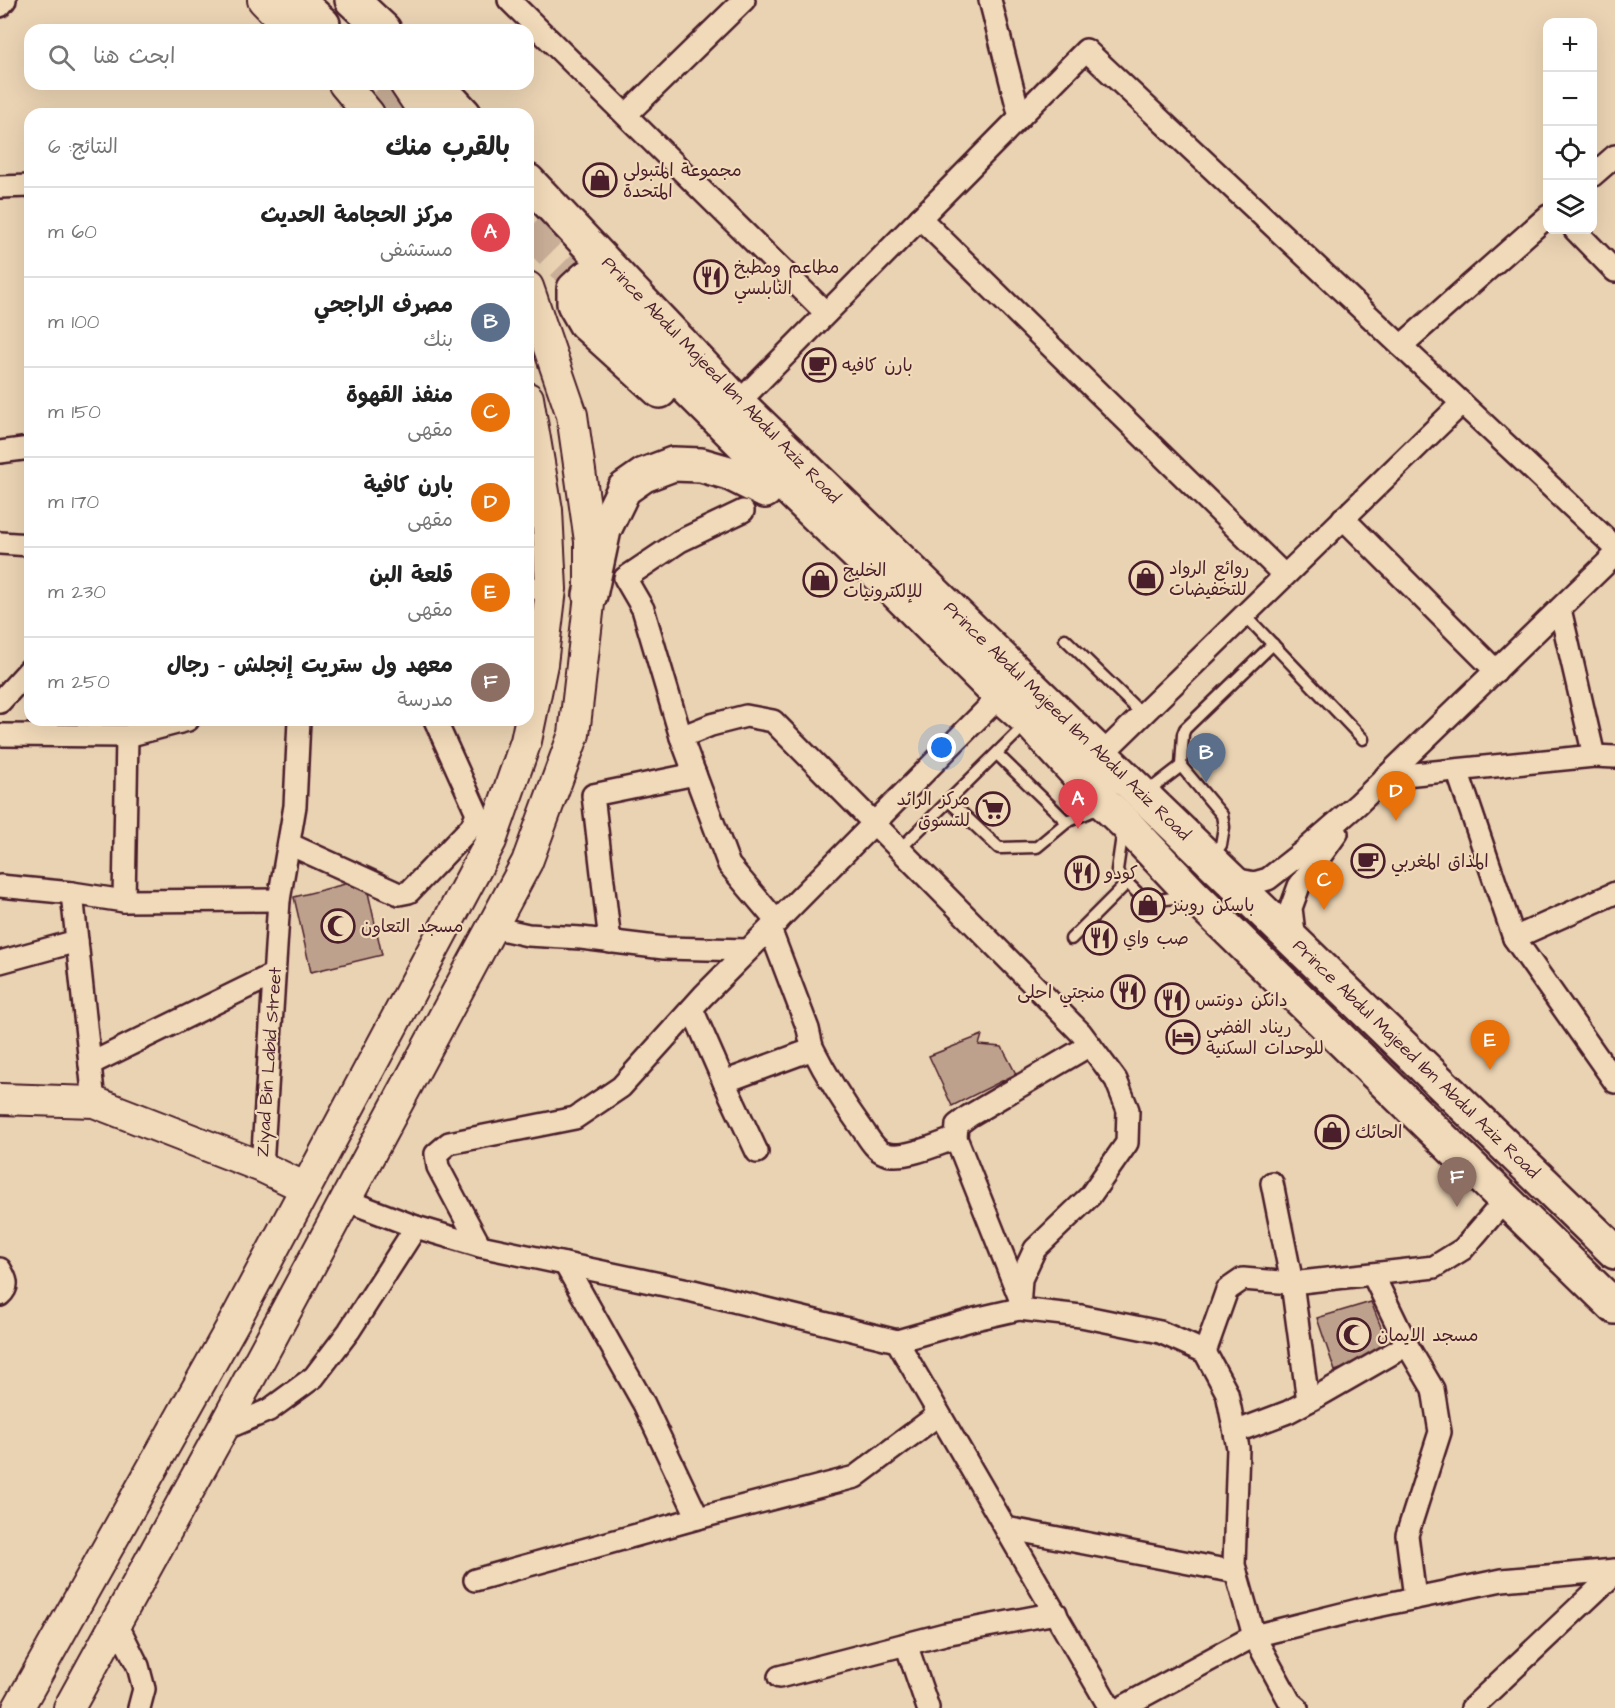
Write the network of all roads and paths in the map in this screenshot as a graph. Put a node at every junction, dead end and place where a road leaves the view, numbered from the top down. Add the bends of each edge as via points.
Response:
1 (5, 0) edge
2 (263, 0) edge
3 (297, 0) edge
4 (352, 0) edge
5 (509, 0) edge
6 (744, 0) edge
7 (990, 0) edge
8 (0, 6) edge
9 (329, 12) edge
10 (286, 24) edge
11 (350, 24) edge
12 (378, 24) edge
13 (533, 24) edge
14 (534, 25) edge
15 (349, 90) edge
16 (409, 90) edge
17 (442, 90) edge
18 (364, 108) edge
19 (421, 108) edge
20 (458, 108) edge
21 (626, 115) junction
22 (1020, 117) junction
23 (1615, 156) edge
24 (1597, 172) edge
25 (24, 186) edge
26 (0, 187) edge
27 (534, 187) edge
28 (920, 218) junction
29 (1543, 220) edge
30 (1579, 234) edge
31 (1615, 272) edge
32 (602, 303) tunnel mouth
33 (534, 304) edge
34 (826, 313) junction
35 (669, 330) junction
36 (1401, 346) junction
37 (738, 403) junction
38 (1462, 403) junction
39 (534, 434) edge
40 (24, 449) edge
41 (0, 452) edge
42 (754, 501) junction
43 (1344, 518) junction
44 (0, 543) edge
45 (24, 545) edge
46 (1615, 547) edge
47 (1615, 555) edge
48 (1284, 575) junction
49 (540, 589) edge
50 (590, 595) junction
51 (1560, 609) junction
52 (1245, 614) junction
53 (1065, 639) dead end
54 (1273, 644) junction
55 (1496, 671) junction
56 (24, 676) edge
57 (0, 702) edge
58 (534, 702) edge
59 (988, 708) junction
60 (1142, 714) junction
61 (164, 726) edge
62 (299, 726) edge
63 (438, 726) edge
64 (529, 726) edge
65 (0, 735) edge
66 (127, 736) junction
67 (681, 737) junction
68 (1363, 739) dead end
69 (1006, 744) junction
70 (1101, 755) junction
71 (1605, 756) edge
72 (1181, 766) junction
73 (1457, 770) junction
74 (695, 774) junction
75 (1385, 777) junction
76 (1143, 795) junction
77 (949, 801) junction
78 (1106, 804) junction
79 (1358, 804) junction
80 (1067, 822) junction
81 (875, 823) junction
82 (289, 844) junction
83 (900, 849) junction
84 (1220, 868) junction
85 (1127, 883) junction
86 (0, 886) edge
87 (72, 893) junction
88 (1615, 893) edge
89 (1193, 895) junction
90 (279, 900) junction
91 (124, 901) junction
92 (773, 925) junction
93 (492, 927) junction
94 (1514, 938) junction
95 (1071, 939) dead end
96 (77, 941) junction
97 (1295, 941) junction
98 (610, 942) junction
99 (748, 950) junction
100 (0, 962) edge
101 (274, 974) junction
102 (692, 1009) junction
103 (1090, 1045) junction
104 (812, 1047) junction
105 (90, 1064) junction
106 (724, 1082) junction
107 (1615, 1082) edge
108 (0, 1099) edge
109 (94, 1102) junction
110 (956, 1138) junction
111 (757, 1152) dead end
112 (262, 1167) junction
113 (1272, 1183) dead end
114 (306, 1188) junction
115 (345, 1200) junction
116 (1505, 1200) junction
117 (416, 1227) junction
118 (480, 1246) junction
119 (1615, 1252) edge
120 (565, 1264) junction
121 (0, 1269) edge
122 (1373, 1275) junction
123 (1292, 1283) junction
124 (0, 1295) edge
125 (1019, 1303) junction
126 (1615, 1307) edge
127 (897, 1341) junction
128 (1407, 1345) junction
129 (1205, 1352) junction
130 (1308, 1401) junction
131 (939, 1414) junction
132 (222, 1430) junction
133 (1235, 1432) junction
134 (698, 1518) junction
135 (1006, 1528) junction
136 (1615, 1571) edge
137 (1236, 1572) junction
138 (475, 1580) dead end
139 (1415, 1598) junction
140 (1056, 1613) junction
141 (116, 1622) junction
142 (1254, 1636) junction
143 (906, 1644) junction
144 (779, 1677) dead end
145 (1293, 1706) edge
146 (18, 1708) edge
147 (69, 1708) edge
148 (139, 1708) edge
149 (928, 1708) edge
150 (1110, 1708) edge
151 (1120, 1708) edge
152 (1472, 1708) edge

1 - 8 street
2 - 10 main road
3 - 9 main road
4 - 12 main road
5 - 13 street
6 - 21 street
7 - 22 street
9 - 11 main road
14 - 21 street
15 - 18 main road
16 - 19 main road
17 - 20 main road
21 - 34 street
22 - 28 street
22 - 36 street via 1086,50
23 - 24 street
25 - 26 street
27 - 35 main road, Prince Abdul Majeed Ibn Abdul Aziz Road
28 - 34 street
28 - 48 street
29 - 36 street
30 - 31 street
32 - 78 main road, Prince Abdul Majeed Ibn Abdul Aziz Road via 1029,721
33 - 50 main road via 572,415 590,541
34 - 37 street
35 - 37 main road, Prince Abdul Majeed Ibn Abdul Aziz Road
35 - 42 main road via 595,278 586,278 574,289 574,304 585,323 695,424
36 - 38 street
37 - 70 main road, Prince Abdul Majeed Ibn Abdul Aziz Road
38 - 43 street
38 - 46 street
39 - 49 main road via 547,510
40 - 41 street
42 - 50 main road via 729,473 701,465 673,464 644,475 624,489 604,530
42 - 59 main road
42 - 67 street via 680,541 625,578 644,609
43 - 48 street
43 - 55 street
44 - 45 street
47 - 51 street
48 - 52 street
49 - 58 main road via 542,664
50 - 93 main road via 574,734 527,862
51 - 55 street
51 - 71 street
52 - 54 lane
52 - 60 street
53 - 60 lane
54 - 68 lane
54 - 72 lane via 1185,729
55 - 75 street
56 - 57 street
59 - 69 main road
59 - 81 street
60 - 70 street
61 - 66 street
62 - 82 street, Ziyad Bin Labid Street
63 - 82 street via 477,813 472,826 409,892 399,894
64 - 114 main road via 491,841
65 - 66 street
66 - 91 street
67 - 74 street
67 - 81 street via 746,716 773,721
69 - 77 lane
69 - 78 main road via 1026,745
69 - 80 lane
70 - 76 main road, Prince Abdul Majeed Ibn Abdul Aziz Road
71 - 73 street
72 - 76 lane
72 - 84 lane via 1222,815
73 - 75 street
73 - 94 street
74 - 92 street via 729,865
74 - 98 street via 594,795
75 - 79 street
76 - 84 main road, Prince Abdul Majeed Ibn Abdul Aziz Road
77 - 80 lane via 999,848 1037,847
77 - 83 lane
78 - 80 lane
78 - 85 lane via 1117,870
78 - 89 main road, Prince Abdul Majeed Ibn Abdul Aziz Road
79 - 84 street via 1268,879 1254,883
79 - 97 street via 1299,886 1291,908
81 - 83 street
81 - 92 street
82 - 90 street, Ziyad Bin Labid Street
83 - 103 street
84 - 97 main road, Prince Abdul Majeed Ibn Abdul Aziz Road
85 - 89 lane via 1150,903
85 - 95 lane
86 - 87 street
87 - 91 street
87 - 96 street
88 - 94 street
89 - 116 main road, Prince Abdul Majeed Ibn Abdul Aziz Road
90 - 91 street
90 - 101 street, Ziyad Bin Labid Street
92 - 99 street
92 - 104 street
93 - 98 street via 528,935
93 - 115 main road
94 - 107 street
96 - 100 street
96 - 105 street
97 - 119 main road, Prince Abdul Majeed Ibn Abdul Aziz Road
98 - 99 street
99 - 102 street
101 - 105 street
101 - 112 street, Ziyad Bin Labid Street
102 - 106 street
102 - 118 street via 621,1087 575,1118 449,1143 436,1154 438,1167
103 - 110 street via 969,1116 957,1125
103 - 125 street via 1116,1080 1128,1110 1127,1143 1090,1196 1035,1249 1020,1279
104 - 106 street
104 - 110 street via 837,1093 884,1153 911,1153
105 - 109 street
106 - 111 street
108 - 109 main road, Ziyad Bin Labid Street
109 - 112 main road, Ziyad Bin Labid Street
110 - 125 street
112 - 114 main road
113 - 123 street
114 - 146 main road
115 - 117 street
115 - 132 main road
116 - 122 street via 1463,1249 1434,1267
116 - 126 main road, Prince Abdul Majeed Ibn Abdul Aziz Road
117 - 118 street
117 - 132 street via 349,1331 314,1377 268,1410
118 - 120 street
120 - 127 street
120 - 134 street via 644,1404
121 - 124 street via 7,1281
122 - 123 street
122 - 128 street
123 - 129 street via 1243,1279 1227,1290
123 - 130 street
125 - 127 street
125 - 129 street via 1160,1332
127 - 131 street
128 - 130 street
128 - 139 street via 1433,1389 1440,1432 1407,1535
129 - 133 street via 1227,1393
130 - 133 street
131 - 134 street via 855,1477
131 - 135 street
132 - 141 main road
133 - 137 street
134 - 138 street
135 - 137 street
135 - 140 street
136 - 139 street via 1502,1580
136 - 152 street
137 - 142 street
139 - 142 street
140 - 143 street
140 - 150 street
141 - 147 main road
141 - 148 street via 138,1666 144,1689
142 - 145 street
142 - 151 street
143 - 144 street
143 - 149 street

